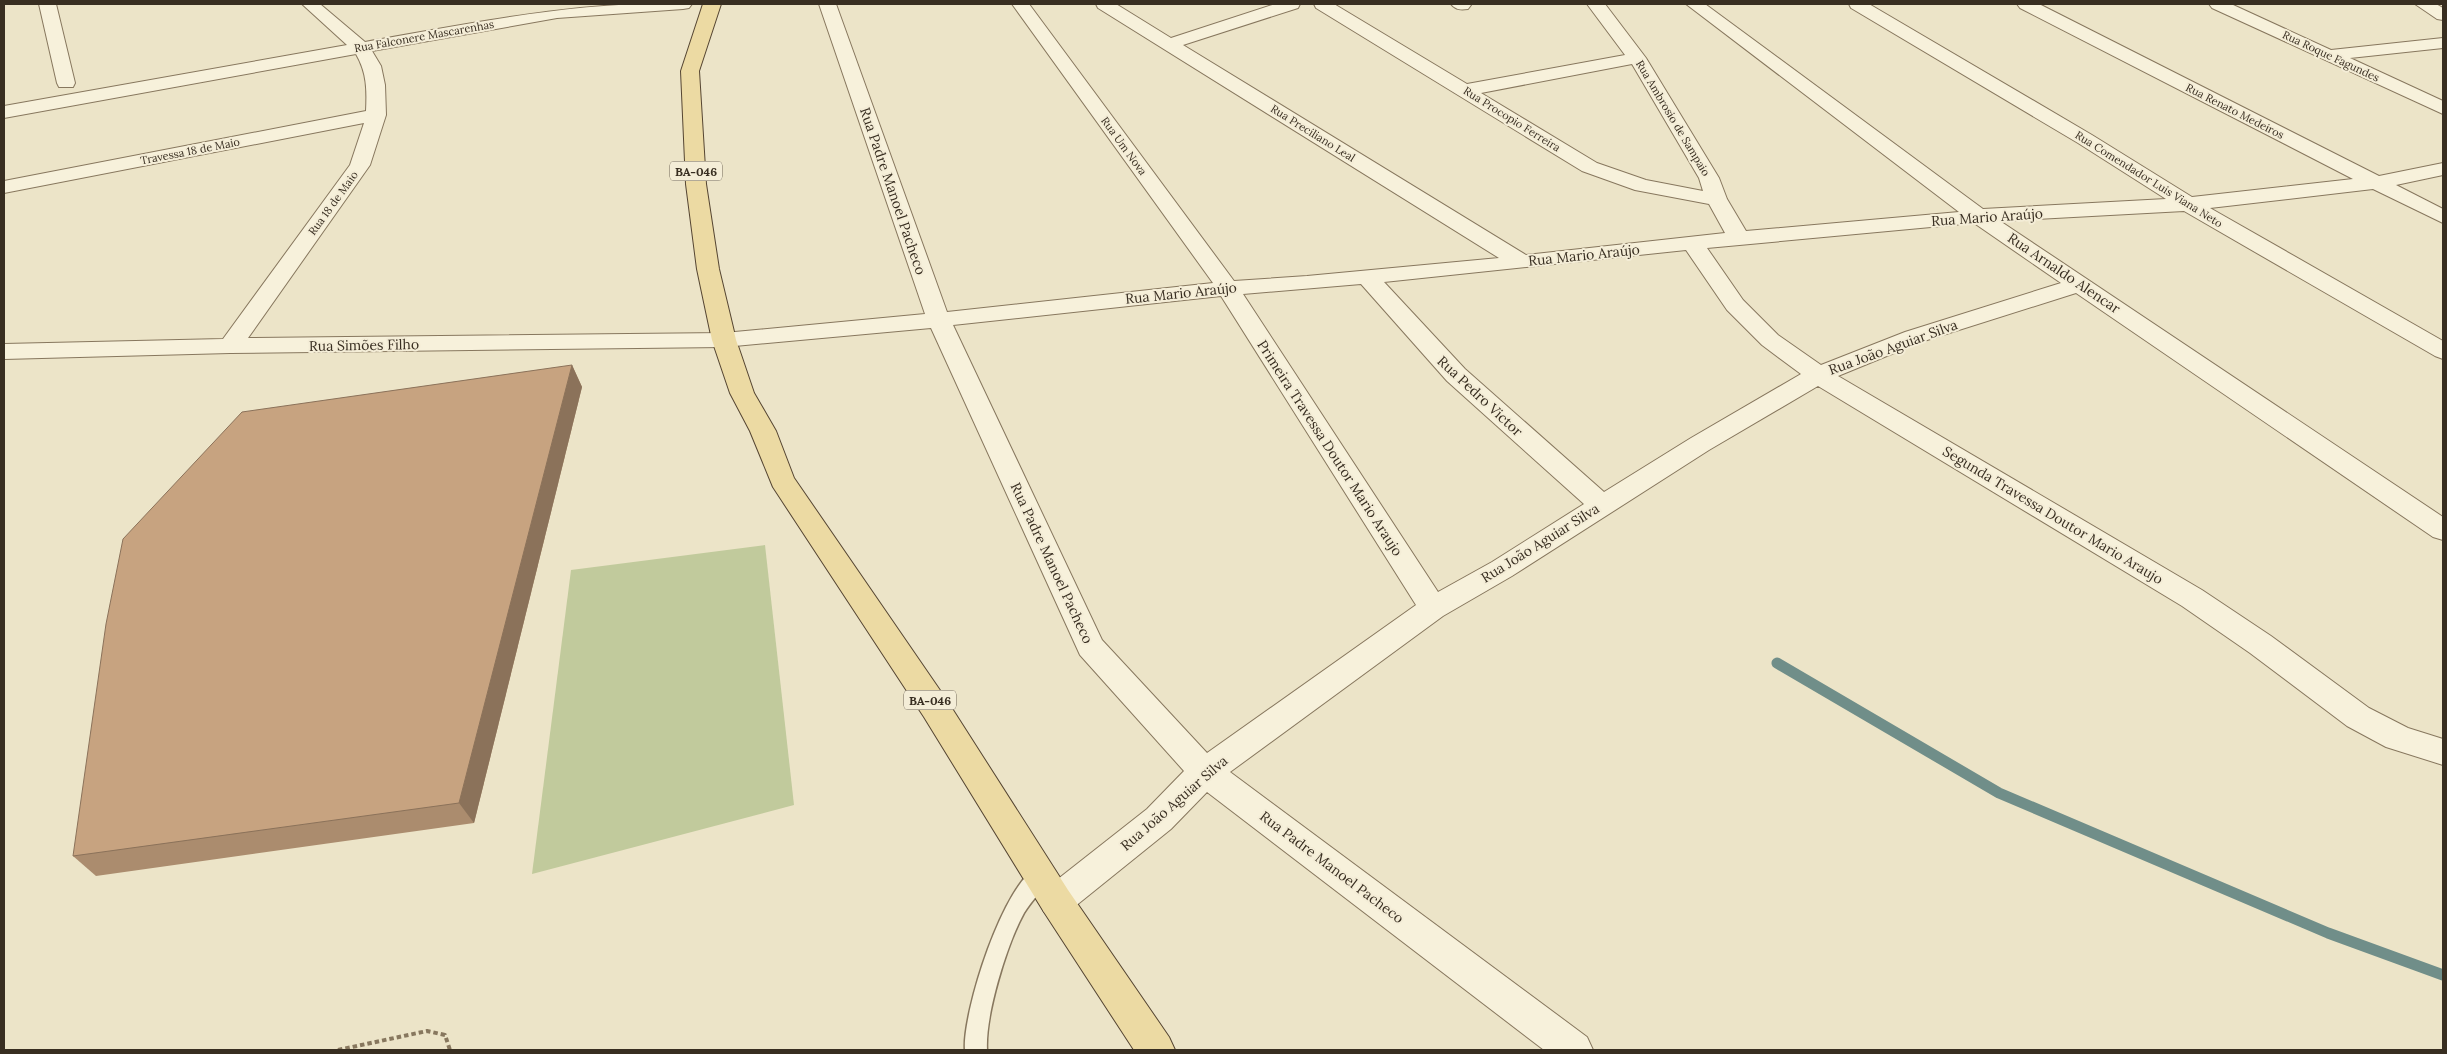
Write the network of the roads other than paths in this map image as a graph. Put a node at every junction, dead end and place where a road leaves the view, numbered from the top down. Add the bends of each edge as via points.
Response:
1 (47, 4) edge
2 (310, 4) edge
3 (683, 4) edge
4 (712, 4) edge
5 (827, 4) edge
6 (1020, 4) edge
7 (1104, 4) edge
8 (1292, 4) edge
9 (1322, 4) edge
10 (1596, 4) edge
11 (1694, 4) edge
12 (1858, 4) edge
13 (2026, 4) edge
14 (2218, 4) edge
15 (2424, 4) edge
16 (558, 8) edge
17 (2443, 15) edge
18 (2443, 43) edge
19 (1169, 44) junction
20 (361, 48) junction
21 (2330, 56) junction
22 (1637, 58) junction
23 (66, 83) junction
24 (168, 84) junction
25 (1465, 90) junction
26 (4, 95) edge
27 (2443, 108) edge
28 (4, 112) edge
29 (376, 115) junction
30 (2443, 169) edge
31 (2375, 183) junction
32 (4, 187) edge
33 (1717, 199) junction
34 (2188, 204) junction
35 (1978, 216) junction
36 (2443, 217) edge
37 (1739, 238) junction
38 (1692, 243) junction
39 (1522, 262) junction
40 (1367, 277) junction
41 (2080, 284) junction
42 (1228, 288) junction
43 (938, 318) junction
44 (724, 340) junction
45 (230, 346) junction
46 (2443, 351) edge
47 (4, 352) edge
48 (1818, 375) junction
49 (1602, 505) junction
50 (2443, 530) edge
51 (1433, 608) junction
52 (2443, 752) edge
53 (1205, 772) junction
54 (1040, 875) junction
55 (1056, 900) junction
56 (976, 1050) edge
57 (1156, 1050) edge
58 (1574, 1050) edge

1 - 23 street
2 - 20 street, Rua 18 de Maio
3 - 16 street, Rua Falconere Mascarenhas
4 - 44 main road, BA-046 via 690,70 696,184 708,269
5 - 43 street, Rua Padre Manoel Pacheco
6 - 42 street, Rua Um Nova
7 - 19 street, Rua Preciliano Leal
8 - 19 street
9 - 25 street, Rua Procopio Ferreira via 1389,41
10 - 22 street, Rua Ambrosio de Sampaio
11 - 35 street, Rua Arnaldo Alencar
12 - 34 street, Rua Comendador Luis Viana Neto
13 - 31 street, Rua Renato Medeiros
14 - 21 street, Rua Roque Fagundes
15 - 17 street
16 - 20 street, Rua Falconere Mascarenhas
18 - 21 street
19 - 39 street, Rua Preciliano Leal
20 - 24 street, Rua Falconere Mascarenhas
20 - 29 street, Rua 18 de Maio via 372,66
21 - 27 street, Rua Roque Fagundes
22 - 25 street
22 - 33 street, Rua Ambrosio de Sampaio via 1709,178
23 - 24 street, Rua Falconere Mascarenhas via 122,77
23 - 26 street, Rua Falconere Mascarenhas
24 - 28 street, Rua Falconere Mascarenhas
25 - 33 street, Rua Procopio Ferreira via 1598,171 1644,186
29 - 32 street, Travessa 18 de Maio
29 - 45 street, Rua 18 de Maio via 360,165
30 - 31 street, Rua Mario Araújo
31 - 34 street, Rua Mario Araújo
31 - 36 street, Rua Renato Medeiros
33 - 37 street, Rua Ambrosio de Sampaio
34 - 35 street, Rua Mario Araújo
34 - 46 street, Rua Comendador Luis Viana Neto
35 - 37 street, Rua Mario Araújo
35 - 41 street, Rua Arnaldo Alencar
37 - 38 street, Rua Mario Araújo
38 - 39 street, Rua Mario Araújo
38 - 48 street, Segunda Travessa Doutor Mario Araujo via 1735,305 1770,340
39 - 40 street, Rua Mario Araújo
40 - 42 street, Rua Mario Araújo
40 - 49 street, Rua Pedro Victor via 1456,375
41 - 48 street, Rua João Aguiar Silva via 1913,337
41 - 50 street, Rua Arnaldo Alencar
42 - 43 street, Rua Mario Araújo
42 - 51 street, Primeira Travessa Doutor Mario Araujo
43 - 44 street, Rua Mario Araújo
43 - 53 street, Rua Padre Manoel Pacheco via 1091,647
44 - 45 street, Rua Simões Filho
44 - 54 main road, BA-046 via 742,392 782,480 935,708
45 - 47 street, Rua Simões Filho
48 - 49 street, Rua João Aguiar Silva
48 - 52 street, Segunda Travessa Doutor Mario Araujo via 2238,627 2372,727 2416,746
49 - 51 street, Rua João Aguiar Silva via 1502,569
51 - 53 street, Rua João Aguiar Silva
53 - 55 street, Rua João Aguiar Silva via 1159,819
53 - 58 street, Rua Padre Manoel Pacheco
54 - 55 main road, BA-046
54 - 56 lane via 1016,908 989,975 975,1034
55 - 57 main road, BA-046

